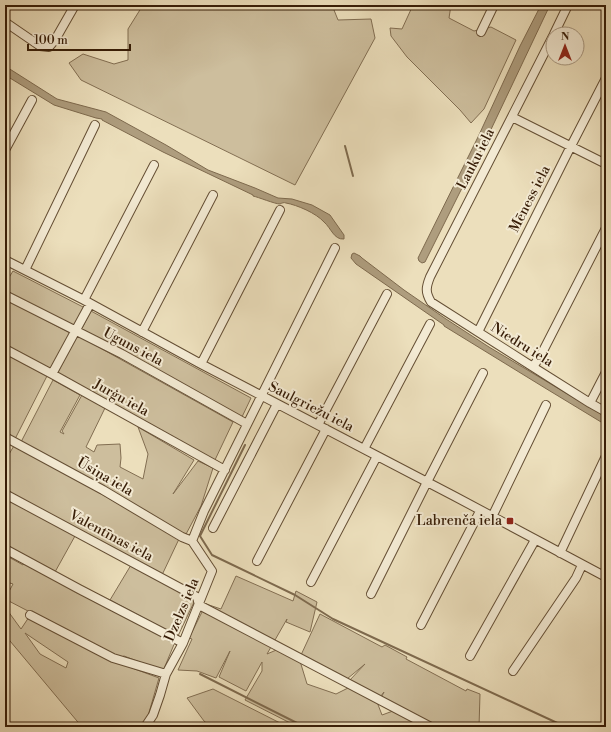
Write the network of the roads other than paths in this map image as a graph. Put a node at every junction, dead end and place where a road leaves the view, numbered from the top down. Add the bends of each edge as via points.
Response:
1 (75, 5) edge
2 (494, 5) edge
3 (568, 5) edge
4 (5, 22) edge
5 (558, 26) edge
6 (481, 32) dead end
7 (545, 51) edge
8 (606, 78) edge
9 (32, 100) dead end
10 (512, 117) junction
11 (95, 125) dead end
12 (571, 146) junction
13 (5, 150) edge
14 (606, 164) edge
15 (154, 165) dead end
16 (213, 195) dead end
17 (280, 210) dead end
18 (606, 228) edge
19 (335, 248) dead end
20 (5, 260) edge
21 (24, 270) junction
22 (387, 294) dead end
23 (5, 295) edge
24 (427, 296) joint
25 (87, 302) junction
26 (430, 324) dead end
27 (76, 332) junction
28 (142, 332) junction
29 (478, 332) junction
30 (5, 349) edge
31 (200, 364) junction
32 (533, 367) junction
33 (606, 372) edge
34 (483, 373) dead end
35 (52, 374) junction
36 (261, 396) junction
37 (590, 403) junction
38 (277, 404) junction
39 (546, 405) dead end
40 (606, 412) edge
41 (247, 424) junction
42 (322, 427) junction
43 (5, 437) edge
44 (364, 449) junction
45 (376, 456) junction
46 (606, 456) edge
47 (225, 470) junction
48 (427, 482) junction
49 (5, 494) edge
50 (480, 510) junction
51 (492, 517) junction
52 (213, 528) dead end
53 (535, 540) junction
54 (192, 541) junction
55 (5, 549) edge
56 (560, 553) junction
57 (257, 561) dead end
58 (582, 565) junction
59 (606, 577) edge
60 (311, 582) dead end
61 (371, 594) dead end
62 (198, 605) junction
63 (30, 615) dead end
64 (421, 625) dead end
65 (183, 643) junction
66 (470, 656) dead end
67 (513, 671) dead end
68 (166, 674) junction
69 (145, 727) edge
70 (431, 727) edge

1 - 4 street via 49,47 40,46
2 - 6 street
3 - 5 street, Lauku iela
7 - 10 street, Lauku iela
8 - 12 street, Mēness iela
9 - 13 street
10 - 12 street
10 - 24 street, Lauku iela via 430,276
11 - 21 street
12 - 14 street
12 - 29 street, Mēness iela
15 - 25 street
16 - 28 street
17 - 31 street
18 - 32 street
19 - 36 street
20 - 21 street, Saulgriežu iela
21 - 25 street, Saulgriežu iela
22 - 42 street
23 - 27 street, Uguns iela
24 - 29 street, Niedru iela via 431,302
25 - 27 street
25 - 28 street, Saulgriežu iela
26 - 44 street
27 - 35 street
27 - 41 street, Uguns iela via 122,354
28 - 31 street, Saulgriežu iela
29 - 32 street, Niedru iela
30 - 35 street, Jurģu iela
31 - 36 street, Saulgriežu iela
32 - 37 street, Niedru iela
33 - 37 street
34 - 48 street
35 - 47 street, Jurģu iela
36 - 38 street, Saulgriežu iela
36 - 41 street
37 - 40 street, Niedru iela
38 - 42 street, Saulgriežu iela
38 - 52 street
39 - 51 street
41 - 47 street
42 - 44 street, Saulgriežu iela
42 - 57 street
43 - 54 street, Ūsiņa iela via 103,490 182,538
44 - 45 street, Saulgriežu iela
45 - 48 street, Saulgriežu iela
45 - 60 street
46 - 56 street
47 - 54 street
48 - 50 street, Saulgriežu iela
48 - 61 street
49 - 62 street, Valentīnas iela via 197,597
50 - 51 street, Saulgriežu iela
50 - 64 street
51 - 53 street, Saulgriežu iela
53 - 56 street, Saulgriežu iela
53 - 66 street
54 - 62 street, Dzelzs iela via 212,571
55 - 65 street
56 - 58 street, Saulgriežu iela
58 - 59 street, Saulgriežu iela
58 - 67 street via 576,578
62 - 65 street, Dzelzs iela
62 - 70 street
63 - 68 street via 113,658
65 - 68 street, Dzelzs iela
68 - 69 street, Dzelzs iela via 153,715

